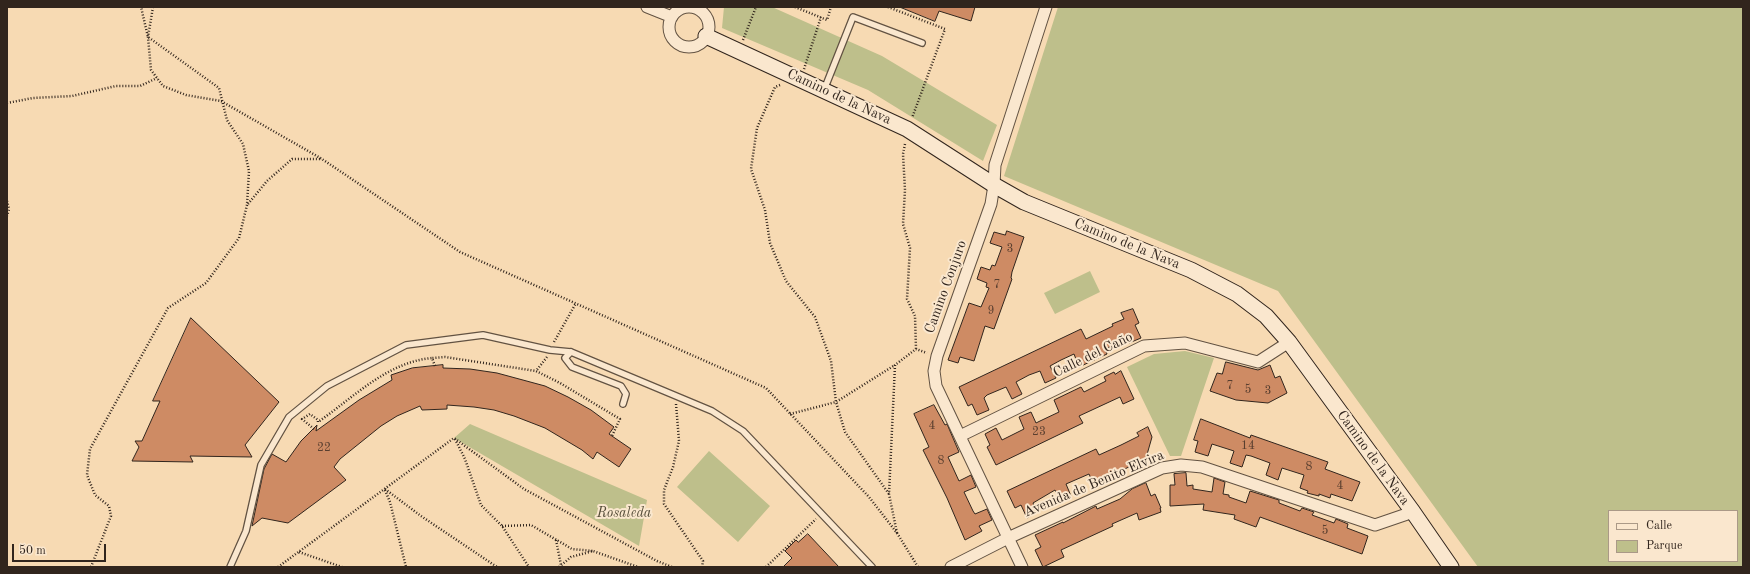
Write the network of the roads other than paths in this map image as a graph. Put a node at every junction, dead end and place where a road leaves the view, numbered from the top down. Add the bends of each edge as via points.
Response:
1 (647, 7) edge
2 (1046, 7) edge
3 (700, 9) edge
4 (672, 17) junction
5 (706, 36) junction
6 (922, 43) dead end
7 (824, 90) junction
8 (994, 185) junction
9 (1289, 342) junction
10 (571, 352) junction
11 (623, 404) dead end
12 (960, 436) junction
13 (1413, 512) junction
14 (1008, 538) junction
15 (230, 567) edge
16 (872, 567) edge
17 (951, 567) edge
18 (1022, 567) edge
19 (1451, 567) edge

1 - 4 street
2 - 8 street, Camino Conjuro via 995,165
3 - 4 street via 684,8
3 - 5 street via 708,22
4 - 5 street via 669,24 670,32 679,45 695,46
5 - 7 street, Camino de la Nava
6 - 7 lane via 853,17
7 - 8 street, Camino de la Nava via 907,129
8 - 9 street, Camino de la Nava via 1024,202 1191,270 1230,291 1266,316
8 - 12 street, Camino Conjuro via 991,204 937,356 934,371 936,386
9 - 12 street, Calle del Caño via 1258,362 1185,343 1144,346
9 - 13 street, Camino de la Nava
10 - 11 lane via 565,358 572,367 621,386 626,394
10 - 15 lane via 483,335 406,345 327,386 289,417 261,465 246,531
10 - 16 lane via 712,411 743,431
12 - 14 street, Camino Conjuro
13 - 14 street, Avenida de Benito Elvira via 1375,525 1202,467 1181,465 1162,468
13 - 19 street, Camino de la Nava
14 - 17 street, Avenida de Benito Elvira
14 - 18 street, Camino Conjuro

